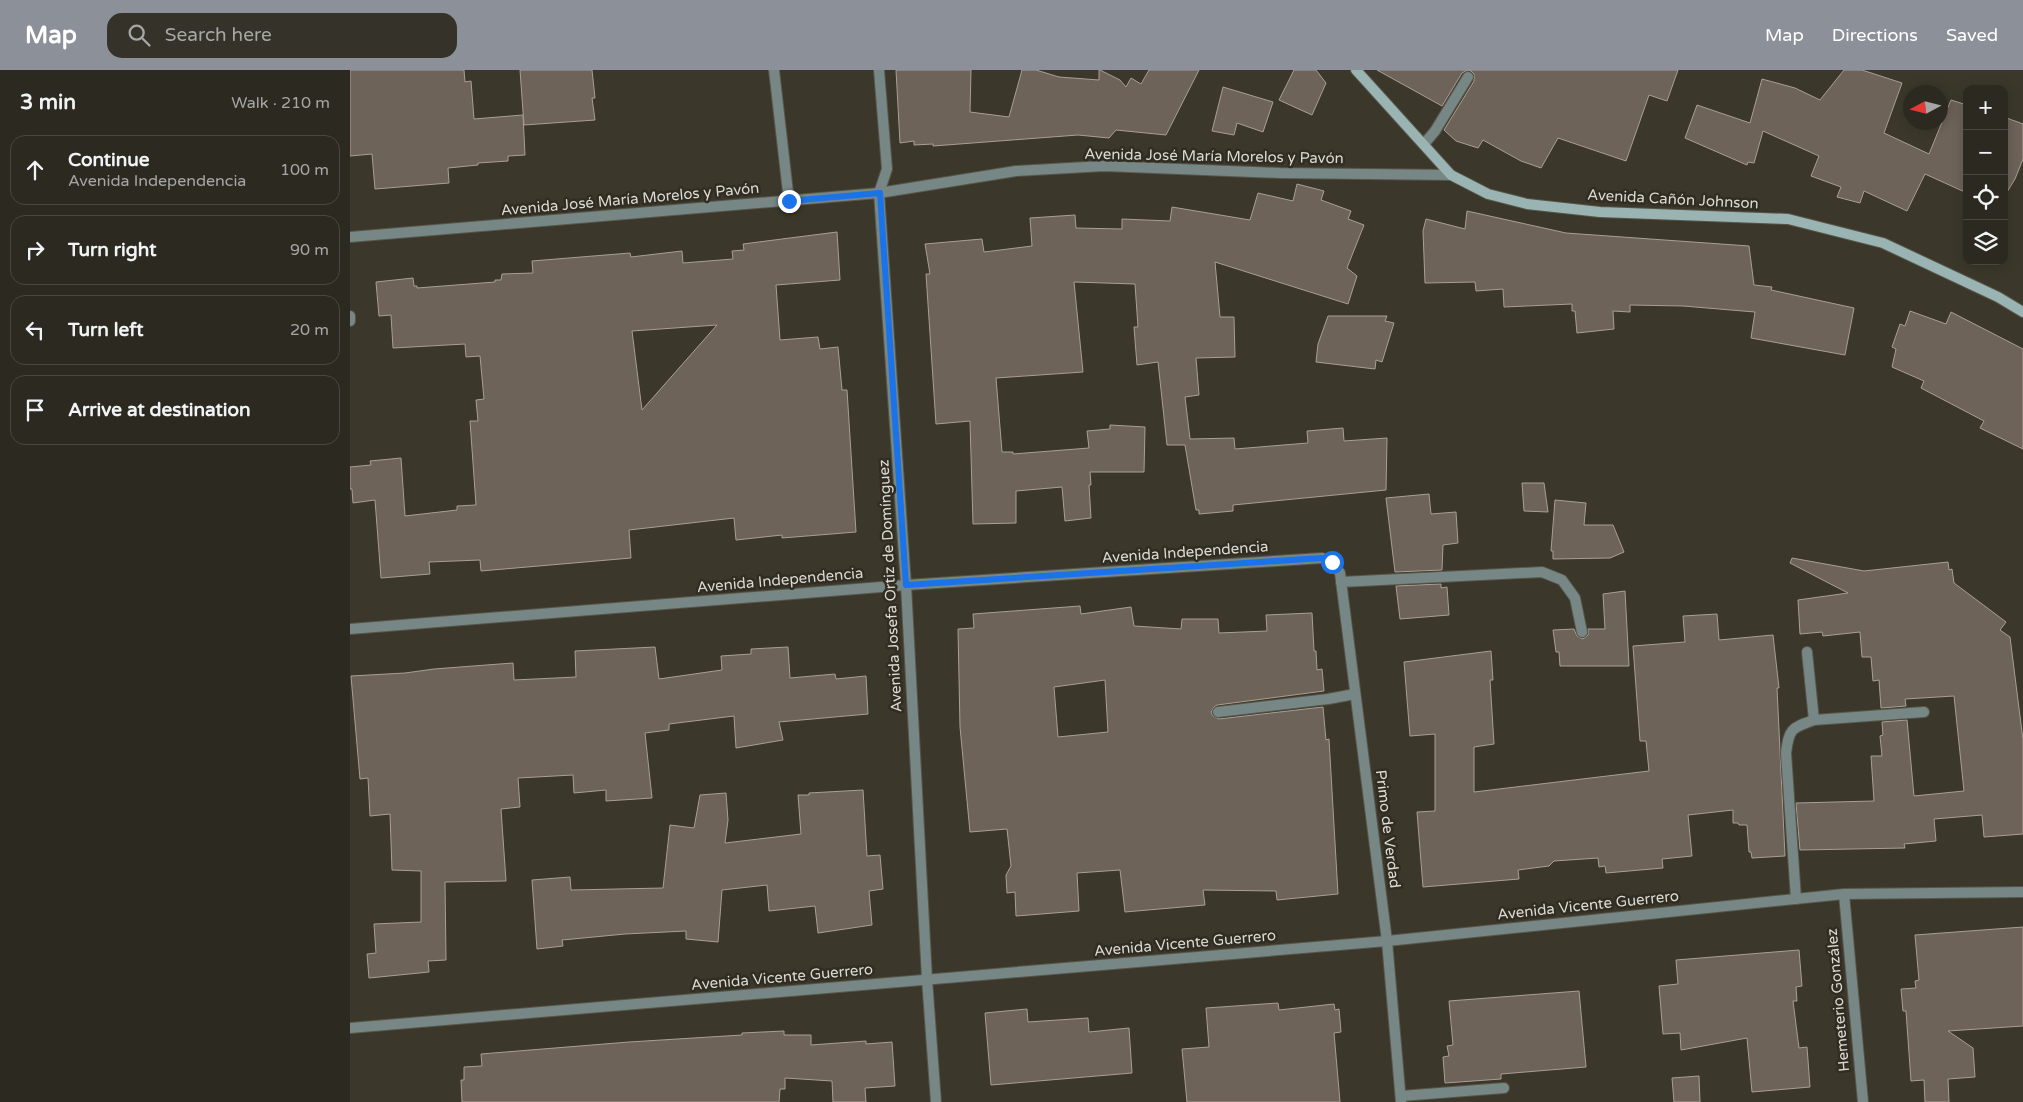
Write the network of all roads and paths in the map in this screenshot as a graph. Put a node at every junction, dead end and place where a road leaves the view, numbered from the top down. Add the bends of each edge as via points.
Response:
1 (774, 70) edge
2 (879, 70) edge
3 (1356, 70) edge
4 (1468, 76) dead end
5 (1424, 144) junction
6 (1451, 175) junction
7 (880, 193) junction
8 (789, 201) junction
9 (350, 238) edge
10 (2023, 312) edge
11 (350, 316) edge
12 (350, 321) edge
13 (1332, 562) joint
14 (1341, 582) junction
15 (906, 585) junction
16 (350, 629) edge
17 (1582, 632) dead end
18 (1807, 652) dead end
19 (1355, 694) junction
20 (1218, 712) dead end
21 (1924, 712) dead end
22 (1814, 720) junction
23 (2023, 892) edge
24 (1844, 894) junction
25 (1796, 899) junction
26 (1387, 941) junction
27 (927, 979) junction
28 (350, 1028) edge
29 (1504, 1088) dead end
30 (1401, 1099) edge
31 (936, 1102) edge
32 (1863, 1102) edge

1 - 8 street
2 - 7 street, Avenida Josefa Ortiz de Domínguez via 887,169
3 - 5 main road, Avenida Cañón Johnson
4 - 5 street
5 - 6 main road, Avenida Cañón Johnson
6 - 7 street, Avenida José María Morelos y Pavón via 1280,174 1104,166 1016,171
6 - 10 main road, Avenida Cañón Johnson via 1488,194 1527,204 1600,212 1788,219 1883,243
7 - 8 street, Avenida José María Morelos y Pavón
7 - 15 street, Avenida Josefa Ortiz de Domínguez
8 - 9 street, Avenida José María Morelos y Pavón
11 - 12 street
13 - 14 street, Primo de Verdad
13 - 15 street, Avenida Independencia via 1322,558
14 - 17 street via 1542,572 1562,580 1575,598
14 - 19 street, Primo de Verdad
15 - 16 street, Avenida Independencia
15 - 27 street, Avenida Josefa Ortiz de Domínguez
18 - 22 street
19 - 20 street
19 - 26 street, Primo de Verdad
21 - 22 street
22 - 25 street via 1798,726 1788,735 1786,753
23 - 24 street, Avenida Vicente Guerrero
24 - 25 street, Avenida Vicente Guerrero
24 - 32 street, Hemeterio González
25 - 26 street, Avenida Vicente Guerrero
26 - 27 street, Avenida Vicente Guerrero
26 - 30 street, Primo de Verdad
27 - 28 street, Avenida Vicente Guerrero
27 - 31 street, Avenida Josefa Ortiz de Domínguez
29 - 30 street

